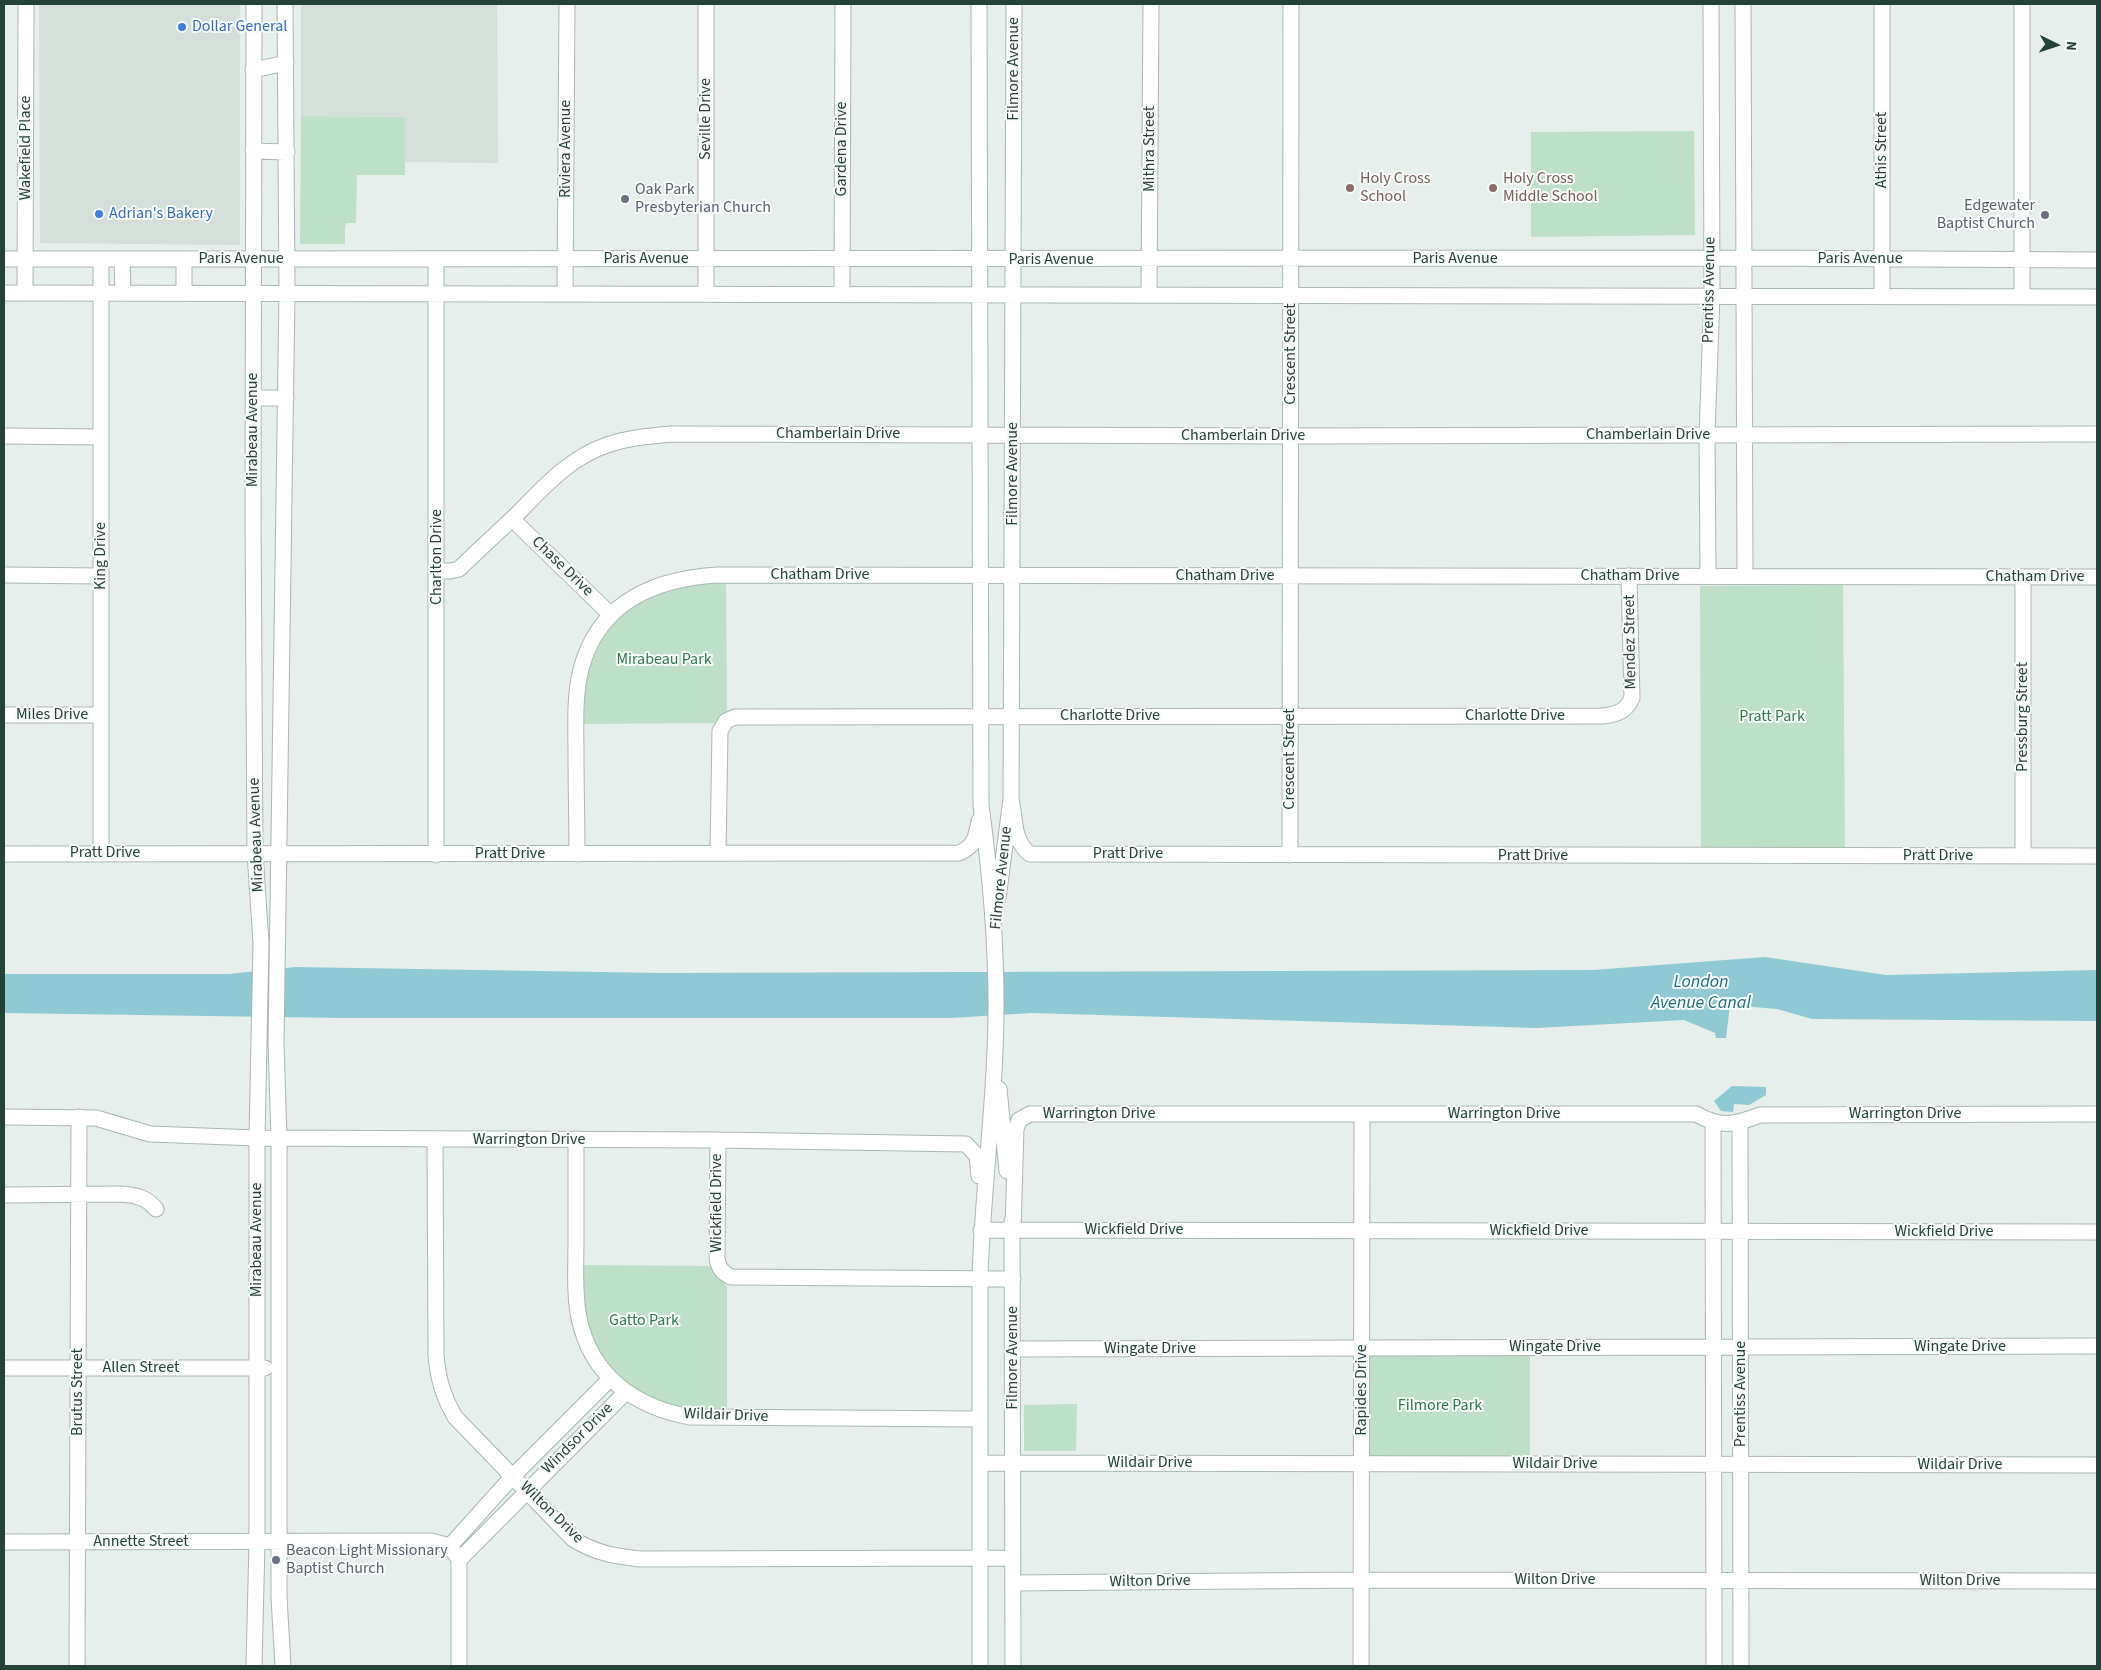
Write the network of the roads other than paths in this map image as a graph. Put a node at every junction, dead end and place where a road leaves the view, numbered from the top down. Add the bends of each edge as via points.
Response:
1 (26, 4) edge
2 (254, 4) edge
3 (285, 4) edge
4 (567, 4) edge
5 (706, 4) edge
6 (843, 4) edge
7 (979, 4) edge
8 (1014, 4) edge
9 (1151, 4) edge
10 (1291, 4) edge
11 (1711, 4) edge
12 (1743, 4) edge
13 (1882, 4) edge
14 (2022, 4) edge
15 (286, 63) junction
16 (253, 70) junction
17 (253, 151) junction
18 (287, 152) junction
19 (1712, 258) junction
20 (1743, 258) junction
21 (1882, 258) junction
22 (4, 259) edge
23 (25, 259) junction
24 (101, 259) junction
25 (122, 259) junction
26 (184, 259) junction
27 (253, 259) junction
28 (287, 259) junction
29 (436, 259) junction
30 (566, 259) junction
31 (706, 259) junction
32 (842, 259) junction
33 (1149, 259) junction
34 (980, 260) junction
35 (1014, 260) junction
36 (1292, 260) junction
37 (2022, 260) junction
38 (2097, 260) edge
39 (4, 293) edge
40 (25, 293) junction
41 (101, 293) junction
42 (123, 293) junction
43 (184, 293) junction
44 (253, 293) junction
45 (287, 293) junction
46 (437, 293) junction
47 (565, 294) junction
48 (706, 294) junction
49 (842, 294) junction
50 (980, 294) junction
51 (1014, 294) junction
52 (1148, 295) junction
53 (1292, 295) junction
54 (1712, 295) junction
55 (1743, 295) junction
56 (1882, 296) junction
57 (2022, 296) junction
58 (2097, 297) edge
59 (253, 398) junction
60 (286, 398) junction
61 (2097, 434) edge
62 (980, 435) junction
63 (1013, 435) junction
64 (1707, 435) junction
65 (1745, 435) junction
66 (4, 436) edge
67 (1291, 436) junction
68 (101, 437) junction
69 (512, 519) junction
70 (437, 571) junction
71 (4, 575) edge
72 (980, 575) junction
73 (101, 576) junction
74 (1013, 576) junction
75 (1291, 576) junction
76 (1629, 576) junction
77 (1708, 576) junction
78 (1745, 576) junction
79 (2024, 577) junction
80 (2097, 577) edge
81 (611, 615) junction
82 (1627, 708) joint
83 (4, 715) edge
84 (101, 715) junction
85 (1291, 715) junction
86 (981, 716) junction
87 (1012, 717) junction
88 (255, 761) junction
89 (281, 762) junction
90 (1011, 799) junction
91 (981, 804) junction
92 (101, 853) junction
93 (256, 853) junction
94 (718, 853) junction
95 (4, 854) edge
96 (279, 854) junction
97 (577, 854) junction
98 (436, 855) junction
99 (1290, 855) junction
100 (2023, 856) junction
101 (2097, 856) edge
102 (269, 942) junction
103 (995, 943) junction
104 (268, 1042) junction
105 (995, 1050) junction
106 (1362, 1114) junction
107 (2097, 1114) edge
108 (4, 1117) edge
109 (79, 1117) junction
110 (1740, 1122) junction
111 (1713, 1123) junction
112 (258, 1138) junction
113 (279, 1139) junction
114 (435, 1140) junction
115 (576, 1140) junction
116 (718, 1140) junction
117 (78, 1194) junction
118 (4, 1195) edge
119 (156, 1209) dead end
120 (981, 1230) junction
121 (1013, 1230) junction
122 (1362, 1231) junction
123 (1713, 1231) junction
124 (1740, 1231) junction
125 (2097, 1232) edge
126 (980, 1278) junction
127 (1012, 1279) junction
128 (2097, 1346) edge
129 (1362, 1347) junction
130 (1712, 1347) junction
131 (1741, 1347) junction
132 (1013, 1349) junction
133 (4, 1368) edge
134 (78, 1368) junction
135 (257, 1368) junction
136 (278, 1368) junction
137 (610, 1379) junction
138 (625, 1393) junction
139 (980, 1419) junction
140 (980, 1463) junction
141 (1013, 1463) junction
142 (1362, 1464) junction
143 (1713, 1465) junction
144 (1741, 1465) junction
145 (2097, 1465) edge
146 (513, 1476) junction
147 (526, 1490) junction
148 (4, 1542) edge
149 (78, 1542) junction
150 (257, 1542) junction
151 (279, 1542) junction
152 (450, 1546) junction
153 (980, 1558) junction
154 (1012, 1558) junction
155 (459, 1560) junction
156 (1362, 1580) junction
157 (1742, 1581) junction
158 (2097, 1581) edge
159 (1713, 1582) junction
160 (1013, 1583) junction
161 (78, 1666) edge
162 (254, 1666) edge
163 (283, 1666) edge
164 (459, 1666) edge
165 (980, 1666) edge
166 (1013, 1666) edge
167 (1361, 1666) edge
168 (1714, 1666) edge
169 (1741, 1666) edge

1 - 23 street, Wakefield Place
2 - 16 street, Mirabeau Avenue
3 - 15 street, Mirabeau Avenue
4 - 30 street, Riviera Avenue
5 - 31 street, Seville Drive
6 - 32 street, Gardena Drive
7 - 34 street, Filmore Avenue
8 - 35 street, Filmore Avenue
9 - 33 street, Mithra Street
10 - 36 street, Crescent Street
11 - 19 street, Prentiss Avenue
12 - 20 street, Prentiss Avenue
13 - 21 street, Athis Street
14 - 37 street
15 - 16 street
15 - 18 street, Mirabeau Avenue
16 - 17 street, Mirabeau Avenue
17 - 18 street
17 - 27 street, Mirabeau Avenue
18 - 28 street, Mirabeau Avenue
19 - 20 street, Paris Avenue
19 - 36 street, Paris Avenue
19 - 54 street, Prentiss Avenue
20 - 21 street, Paris Avenue
20 - 55 street, Prentiss Avenue
21 - 37 street, Paris Avenue
21 - 56 street, Athis Street
22 - 23 street, Paris Avenue
23 - 24 street, Paris Avenue
23 - 40 street, Wakefield Place
24 - 25 street, Paris Avenue
24 - 41 street, King Drive
25 - 26 street, Paris Avenue
25 - 42 street
26 - 27 street, Paris Avenue
26 - 43 street
27 - 28 street, Paris Avenue
27 - 44 street, Mirabeau Avenue
28 - 29 street, Paris Avenue
28 - 45 street, Mirabeau Avenue
29 - 30 street, Paris Avenue
29 - 46 street, Charlton Drive
30 - 31 street, Paris Avenue
30 - 47 street, Riviera Avenue
31 - 32 street, Paris Avenue
31 - 48 street, Seville Drive
32 - 34 street, Paris Avenue
32 - 49 street, Gardena Drive
33 - 35 street, Paris Avenue
33 - 36 street, Paris Avenue
33 - 52 street, Mithra Street
34 - 35 street, Paris Avenue
34 - 50 street, Filmore Avenue
35 - 51 street, Filmore Avenue
36 - 53 street, Crescent Street
37 - 38 street, Paris Avenue
37 - 57 street
39 - 40 street, Paris Avenue
40 - 41 street, Paris Avenue
41 - 42 street, Paris Avenue
41 - 68 street, King Drive
42 - 43 street, Paris Avenue
43 - 44 street, Paris Avenue
44 - 45 street, Paris Avenue
44 - 59 street, Mirabeau Avenue
45 - 46 street, Paris Avenue
45 - 60 street, Mirabeau Avenue
46 - 47 street, Paris Avenue
46 - 70 street, Charlton Drive
47 - 48 street, Paris Avenue
48 - 49 street, Paris Avenue
49 - 50 street, Paris Avenue
50 - 51 street, Paris Avenue
50 - 62 street, Filmore Avenue
51 - 52 street, Paris Avenue
51 - 63 street, Filmore Avenue
52 - 53 street, Paris Avenue
53 - 54 street, Paris Avenue
53 - 67 street, Crescent Street
54 - 55 street, Paris Avenue
54 - 64 street, Prentiss Avenue
55 - 56 street, Paris Avenue
55 - 65 street, Prentiss Avenue
56 - 57 street, Paris Avenue
57 - 58 street, Paris Avenue
59 - 60 street
59 - 88 street, Mirabeau Avenue
60 - 89 street, Mirabeau Avenue
61 - 65 street, Chamberlain Drive
62 - 63 street, Chamberlain Drive
62 - 69 street, Chamberlain Drive via 671,434 640,437 607,445 580,458 553,476
62 - 72 street, Filmore Avenue
63 - 67 street, Chamberlain Drive
63 - 74 street, Filmore Avenue
64 - 65 street, Chamberlain Drive
64 - 67 street, Chamberlain Drive
64 - 77 street, Prentiss Avenue
65 - 78 street, Prentiss Avenue
66 - 68 street
67 - 75 street, Crescent Street
68 - 73 street, King Drive
69 - 70 street, Chamberlain Drive via 458,569
69 - 81 street, Chase Drive
70 - 98 street, Charlton Drive
71 - 73 street
72 - 74 street, Chatham Drive
72 - 81 street, Chatham Drive via 688,577 650,588
72 - 86 street, Filmore Avenue
73 - 84 street, King Drive
74 - 75 street, Chatham Drive
74 - 87 street, Filmore Avenue
75 - 76 street, Chatham Drive
75 - 85 street, Crescent Street
76 - 77 street, Chatham Drive
76 - 82 street, Mendez Street via 1633,684
77 - 78 street, Chatham Drive
78 - 79 street, Chatham Drive
79 - 80 street, Chatham Drive
79 - 100 street, Pressburg Street
81 - 97 street, Chatham Drive via 588,651 578,685
82 - 85 street, Charlotte Drive via 1603,716
83 - 84 street, Miles Drive
84 - 92 street, King Drive
85 - 87 street, Charlotte Drive
85 - 99 street, Crescent Street
86 - 87 street, Charlotte Drive
86 - 91 street, Filmore Avenue
86 - 94 street, Charlotte Drive via 748,716 726,721 720,731 718,747
87 - 90 street, Filmore Avenue
88 - 89 street
88 - 93 street, Mirabeau Avenue
89 - 96 street, Mirabeau Avenue
90 - 99 street, Pratt Drive via 1017,840 1030,854
90 - 103 street, Filmore Avenue
91 - 94 street, Pratt Drive via 975,842 960,853
91 - 103 street, Filmore Avenue
92 - 93 street, Pratt Drive
92 - 95 street, Pratt Drive
93 - 96 street, Pratt Drive
93 - 102 street, Mirabeau Avenue
94 - 97 street, Pratt Drive
96 - 98 street, Pratt Drive
96 - 102 street, Mirabeau Avenue
97 - 98 street, Pratt Drive
99 - 100 street, Pratt Drive
100 - 101 street, Pratt Drive
102 - 104 street, Mirabeau Avenue
103 - 105 street, Filmore Avenue
104 - 112 street, Mirabeau Avenue
104 - 113 street, Mirabeau Avenue
105 - 120 street, Filmore Avenue
105 - 121 street, Filmore Avenue
106 - 111 street, Warrington Drive via 1696,1114
106 - 121 street, Warrington Drive via 1023,1116 1016,1129
106 - 122 street, Rapides Drive
107 - 110 street, Warrington Drive via 1760,1115
108 - 109 street, Warrington Drive
109 - 112 street, Warrington Drive via 96,1118 150,1134
109 - 117 street, Brutus Street
110 - 111 street, Warrington Drive
110 - 124 street, Prentiss Avenue
111 - 123 street, Prentiss Avenue
112 - 113 street, Warrington Drive
112 - 135 street, Mirabeau Avenue
113 - 114 street, Warrington Drive
113 - 136 street, Mirabeau Avenue
114 - 115 street, Warrington Drive
114 - 146 street, Wilton Drive via 438,1380 455,1417
115 - 116 street, Warrington Drive
115 - 137 street, Wildair Drive via 579,1319 594,1355
116 - 120 street, Warrington Drive via 966,1144 977,1156 979,1167
116 - 126 street, Wickfield Drive via 717,1257 718,1266 724,1274 740,1278
117 - 118 street
117 - 119 street via 139,1196 149,1200
117 - 134 street, Brutus Street
120 - 121 street, Wickfield Drive
120 - 126 street, Filmore Avenue
121 - 122 street, Wickfield Drive
121 - 127 street, Filmore Avenue
122 - 123 street, Wickfield Drive
122 - 129 street, Rapides Drive
123 - 124 street, Wickfield Drive
123 - 130 street, Prentiss Avenue
124 - 125 street, Wickfield Drive
124 - 131 street, Prentiss Avenue
126 - 127 street, Wickfield Drive
126 - 139 street, Filmore Avenue
127 - 132 street, Filmore Avenue
128 - 131 street, Wingate Drive
129 - 130 street, Wingate Drive
129 - 132 street, Wingate Drive
129 - 142 street, Rapides Drive
130 - 131 street, Wingate Drive
130 - 143 street, Prentiss Avenue
131 - 144 street, Prentiss Avenue
132 - 141 street, Filmore Avenue
133 - 134 street, Allen Street
134 - 135 street, Allen Street
134 - 149 street, Brutus Street
135 - 136 street, Allen Street
135 - 150 street, Mirabeau Avenue
136 - 151 street, Mirabeau Avenue
137 - 138 street, Wildair Drive
137 - 146 street, Windsor Drive
138 - 139 street, Wildair Drive via 659,1409 690,1417
138 - 147 street, Windsor Drive
139 - 140 street, Filmore Avenue
140 - 141 street, Wildair Drive
140 - 153 street, Filmore Avenue
141 - 142 street, Wildair Drive
141 - 154 street, Filmore Avenue
142 - 143 street, Wildair Drive
142 - 156 street, Rapides Drive
143 - 144 street, Wildair Drive
143 - 159 street, Prentiss Avenue
144 - 145 street, Wildair Drive
144 - 157 street, Prentiss Avenue
146 - 147 street, Wilton Drive
146 - 152 street, Windsor Drive
147 - 153 street, Wilton Drive via 573,1539 605,1555 661,1559
147 - 155 street, Windsor Drive
148 - 149 street, Annette Street
149 - 150 street, Annette Street
149 - 161 street, Brutus Street
150 - 151 street, Annette Street
150 - 162 street, Mirabeau Avenue
151 - 152 street, Annette Street via 432,1541
151 - 163 street, Mirabeau Avenue
152 - 155 street
153 - 154 street, Wilton Drive
153 - 165 street, Filmore Avenue
154 - 160 street, Filmore Avenue
155 - 164 street
156 - 159 street, Wilton Drive
156 - 160 street, Wilton Drive
156 - 167 street, Rapides Drive
157 - 158 street, Wilton Drive
157 - 159 street, Wilton Drive
157 - 169 street, Prentiss Avenue
159 - 168 street, Prentiss Avenue
160 - 166 street, Filmore Avenue

